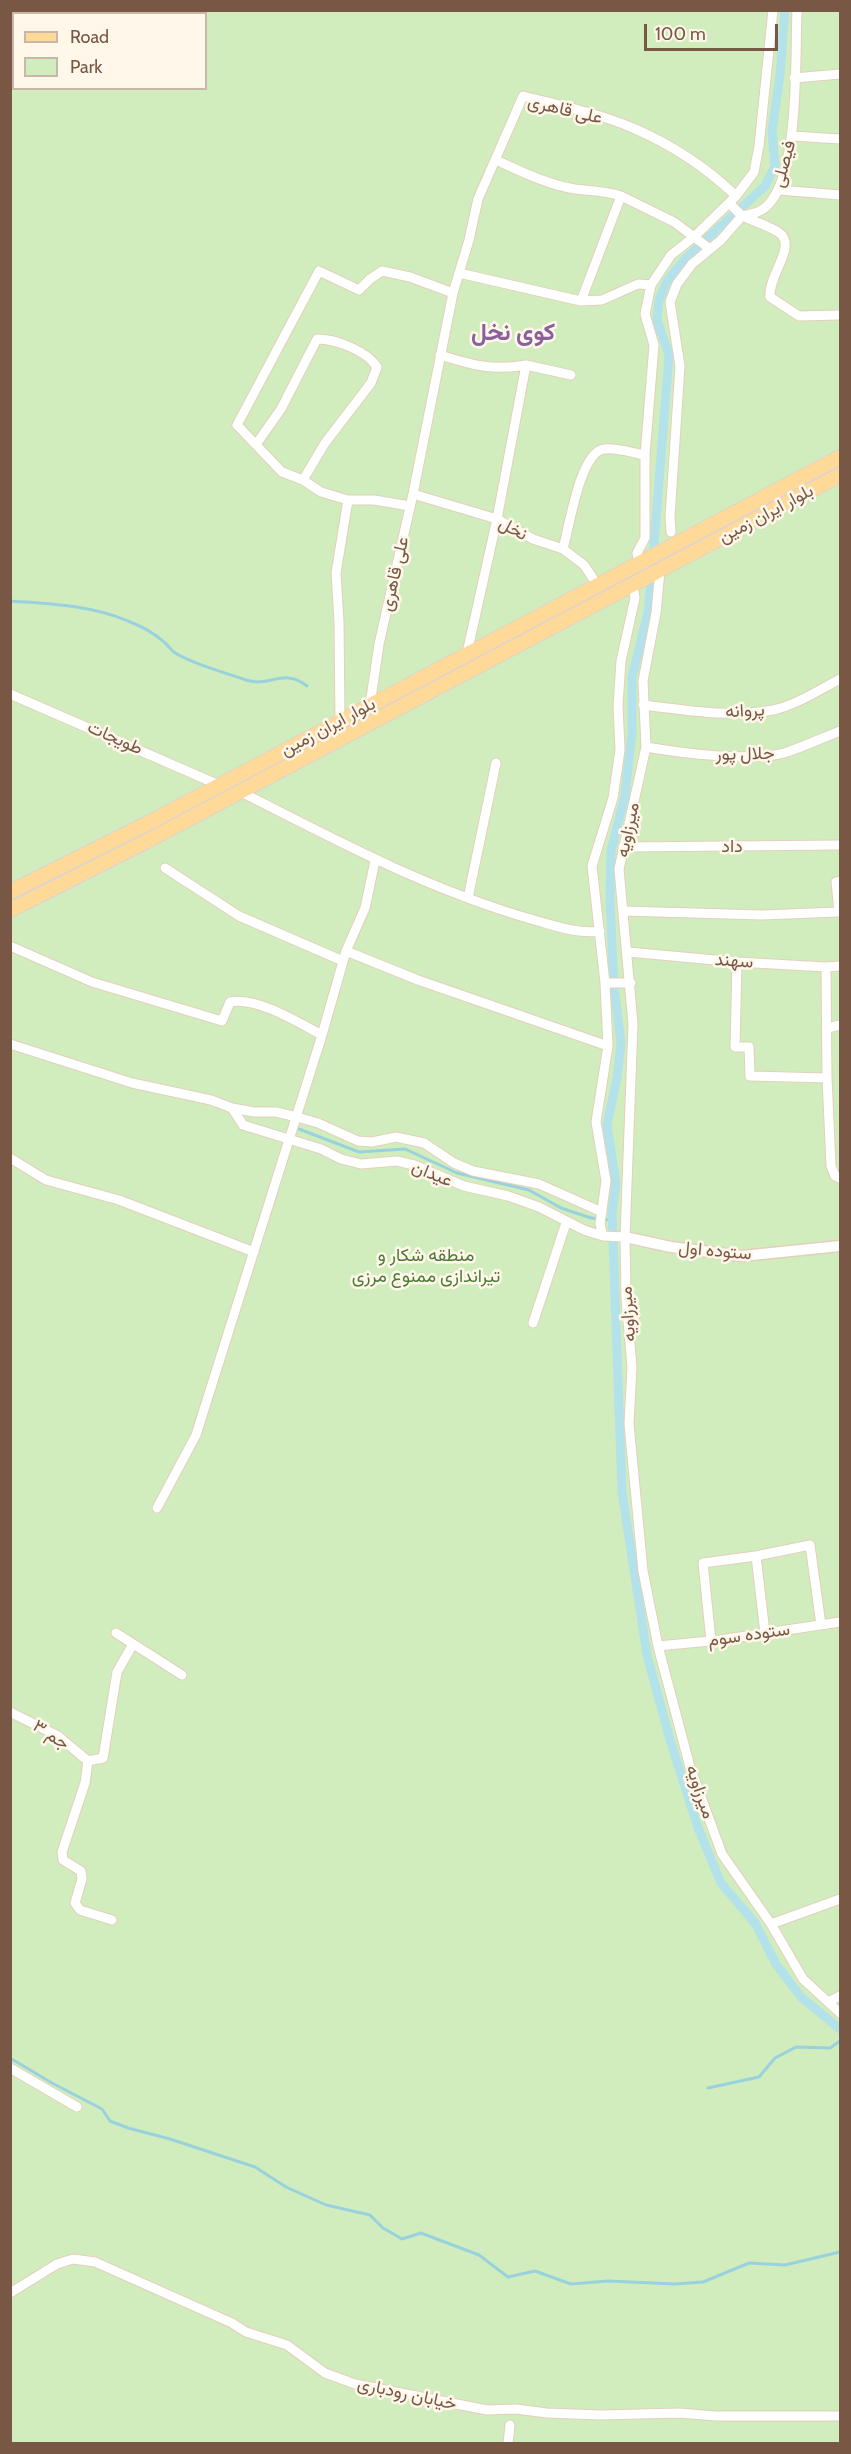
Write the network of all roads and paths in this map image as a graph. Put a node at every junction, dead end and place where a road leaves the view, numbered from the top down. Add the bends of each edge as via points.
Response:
1 (773, 10) edge
2 (797, 10) edge
3 (840, 74) edge
4 (794, 78) junction
5 (792, 136) junction
6 (840, 138) edge
7 (496, 160) junction
8 (778, 190) junction
9 (840, 195) edge
10 (621, 196) junction
11 (732, 202) junction
12 (740, 215) junction
13 (702, 243) junction
14 (459, 273) junction
15 (651, 285) junction
16 (453, 293) junction
17 (581, 301) junction
18 (840, 315) edge
19 (441, 356) junction
20 (526, 365) junction
21 (571, 375) dead end
22 (256, 443) junction
23 (645, 455) junction
24 (840, 457) edge
25 (840, 475) edge
26 (303, 480) junction
27 (413, 494) junction
28 (348, 500) junction
29 (410, 506) junction
30 (496, 519) junction
31 (671, 532) dead end
32 (563, 549) junction
33 (642, 561) junction
34 (660, 570) junction
35 (636, 583) junction
36 (598, 586) junction
37 (466, 653) junction
38 (840, 679) edge
39 (10, 694) edge
40 (370, 705) junction
41 (643, 705) junction
42 (340, 721) junction
43 (840, 731) edge
44 (646, 747) junction
45 (496, 763) dead end
46 (219, 785) junction
47 (241, 792) junction
48 (840, 845) edge
49 (623, 847) junction
50 (375, 861) junction
51 (165, 868) dead end
52 (840, 881) edge
53 (10, 892) edge
54 (468, 898) junction
55 (10, 910) edge
56 (624, 911) junction
57 (840, 912) edge
58 (600, 931) junction
59 (10, 946) edge
60 (346, 951) junction
61 (628, 952) junction
62 (343, 962) junction
63 (737, 962) junction
64 (840, 966) edge
65 (826, 967) junction
66 (607, 983) junction
67 (626, 983) junction
68 (840, 1026) edge
69 (827, 1028) junction
70 (322, 1035) junction
71 (10, 1044) edge
72 (608, 1046) junction
73 (827, 1078) junction
74 (232, 1108) junction
75 (297, 1117) junction
76 (290, 1139) junction
77 (10, 1158) edge
78 (840, 1178) edge
79 (601, 1217) junction
80 (566, 1222) junction
81 (605, 1236) junction
82 (623, 1237) junction
83 (840, 1246) edge
84 (254, 1252) junction
85 (533, 1323) dead end
86 (157, 1508) dead end
87 (756, 1556) junction
88 (840, 1622) edge
89 (821, 1625) junction
90 (116, 1633) dead end
91 (765, 1633) junction
92 (711, 1641) junction
93 (133, 1644) junction
94 (658, 1646) junction
95 (182, 1675) dead end
96 (10, 1712) edge
97 (88, 1761) junction
98 (840, 1899) edge
99 (112, 1920) dead end
100 (771, 1924) junction
101 (840, 1996) edge
102 (828, 2002) junction
103 (840, 2013) edge
104 (10, 2068) edge
105 (77, 2108) dead end
106 (10, 2293) edge
107 (840, 2416) edge
108 (510, 2425) dead end
109 (508, 2444) edge

1 - 11 street via 754,172
2 - 4 street, فیصلی
3 - 4 street
4 - 5 street, فیصلی
5 - 6 street
5 - 8 street, فیصلی
7 - 10 street via 573,189 601,190
7 - 11 street, علی قاهری via 523,96 633,128 686,157 721,182
7 - 14 street, علی قاهری via 478,199
8 - 9 street
8 - 12 street, فیصلی via 768,206
10 - 13 street via 674,222
10 - 17 street
11 - 12 street
11 - 13 street
12 - 13 street
12 - 18 street via 779,232 786,241 786,251 769,287 770,297 799,316
13 - 15 street via 671,255
13 - 31 street via 676,284 670,302 680,366
14 - 16 street, علی قاهری
14 - 17 street
15 - 17 street via 638,284 602,300
15 - 23 street via 645,314 654,345
16 - 19 street, علی قاهری
16 - 22 street via 382,271 359,290 319,271 237,425
19 - 20 street via 479,367
19 - 27 street, علی قاهری
20 - 21 street
20 - 30 street
22 - 26 street via 282,472
22 - 26 street via 281,410 317,339 326,339 372,360 377,367 371,383 325,443
23 - 32 street via 603,449 594,454 586,465
23 - 33 street via 645,538 637,553
24 - 33 main road, بلوار ایران زمین
25 - 34 main road, بلوار ایران زمین
26 - 28 street via 321,492
27 - 29 street, علی قاهری
27 - 30 street, نخل
28 - 29 street
28 - 42 street via 336,573
29 - 40 street, علی قاهری via 379,644
30 - 32 street, نخل via 533,539
30 - 37 street
32 - 36 street, نخل via 584,565
33 - 36 main road, بلوار ایران زمین
34 - 35 main road, بلوار ایران زمین
34 - 41 street, میرزاویه
35 - 47 main road, بلوار ایران زمین
35 - 58 street via 621,661 620,750 614,798 592,866
36 - 37 main road, بلوار ایران زمین
37 - 40 main road, بلوار ایران زمین
38 - 41 street, پروانه via 774,710 697,712
39 - 46 street, طویجات
40 - 42 main road, بلوار ایران زمین
41 - 44 street, میرزاویه
42 - 46 main road, بلوار ایران زمین
43 - 44 street, جلال پور via 782,753 752,756 686,754
44 - 49 street, میرزاویه
45 - 54 street
46 - 53 main road, بلوار ایران زمین
47 - 50 street
47 - 55 main road, بلوار ایران زمین
48 - 49 street, داد
49 - 56 street, میرزاویه via 619,869
50 - 54 street
50 - 60 street via 365,908
51 - 62 street via 239,915
52 - 57 street via 836,882
54 - 58 street via 584,933
56 - 57 street via 762,915
56 - 61 street, میرزاویه
58 - 66 street
59 - 70 street via 92,982 222,1021 230,1002 239,1000 277,1011
60 - 62 street
60 - 72 street
61 - 63 street, سهند
61 - 67 street, میرزاویه
62 - 70 street
63 - 65 street, سهند
63 - 73 street via 735,1047 749,1047 750,1076
64 - 65 street, سهند
65 - 69 street
66 - 67 street
66 - 72 street
67 - 82 street, میرزاویه via 633,1024
68 - 69 street
69 - 73 street
70 - 75 street
71 - 74 street, عیدان via 132,1083
72 - 79 street via 596,1122 606,1181
73 - 78 street via 831,1166
74 - 75 street, عیدان
74 - 76 street, عیدان via 243,1125
75 - 76 street
75 - 79 street, عیدان via 358,1141 396,1137 424,1143 473,1171 539,1184
76 - 80 street, عیدان via 361,1164 397,1161 414,1165 464,1186 539,1207
76 - 84 street
77 - 84 street via 46,1180 119,1200
79 - 81 street
80 - 81 street, عیدان
80 - 85 street
81 - 82 street, عیدان
82 - 83 street, ستوده اول via 742,1256
82 - 94 street, میرزاویه via 632,1368 629,1424 633,1482 643,1571
84 - 86 street via 196,1435
87 - 89 street via 810,1545
87 - 91 street
87 - 92 street via 703,1563
88 - 89 street, ستوده سوم
89 - 91 street, ستوده سوم
90 - 93 street
91 - 92 street, ستوده سوم
92 - 94 street, ستوده سوم
93 - 95 street
93 - 97 street via 117,1672 103,1758
94 - 100 street, میرزاویه via 690,1767 722,1854
96 - 97 street, جم ۳ via 58,1736
97 - 99 street via 63,1860 81,1870 75,1903 80,1910
98 - 100 street
100 - 102 street, میرزاویه via 803,1979
101 - 102 street
102 - 103 street, میرزاویه
104 - 105 street
106 - 107 street, خیابان رودباری via 57,2264 73,2259 95,2262 246,2332 287,2345 325,2373 355,2384 487,2410 600,2415
108 - 109 street

